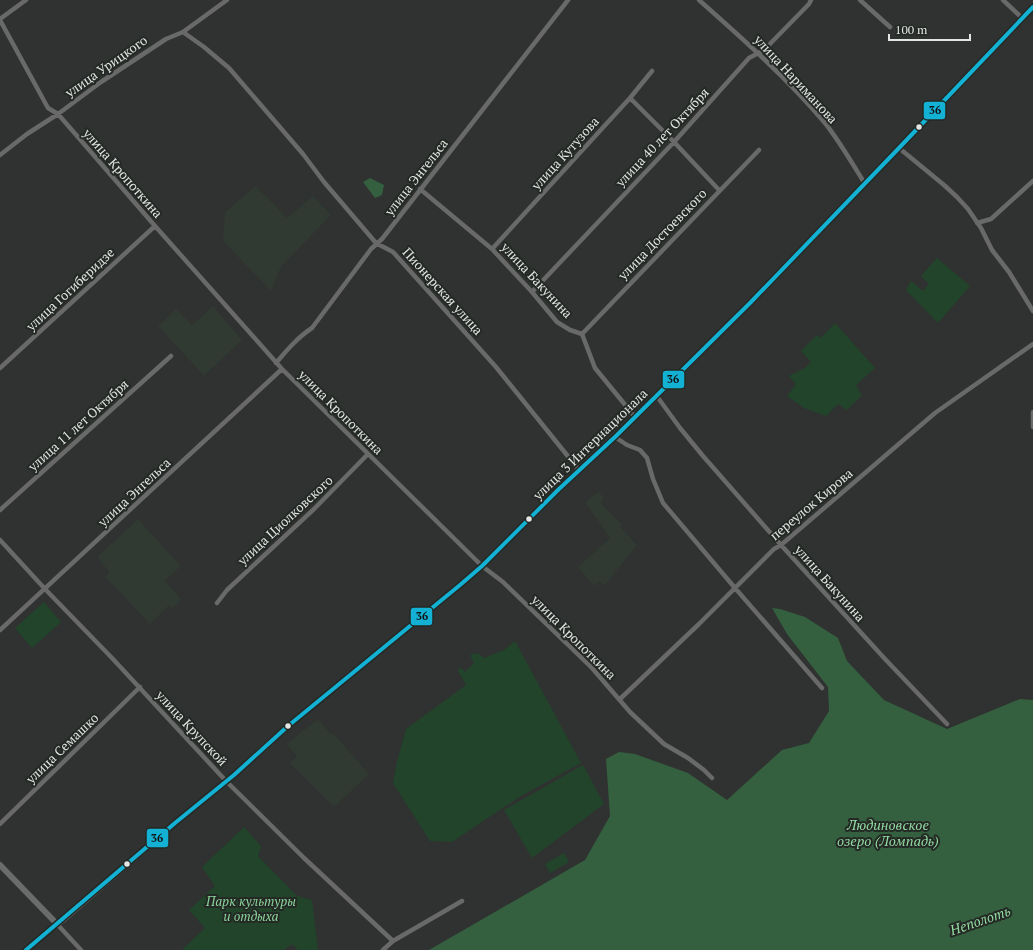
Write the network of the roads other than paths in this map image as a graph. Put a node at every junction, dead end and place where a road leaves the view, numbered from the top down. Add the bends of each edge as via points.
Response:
1 (26, 0) edge
2 (227, 0) edge
3 (568, 0) edge
4 (699, 0) edge
5 (811, 0) edge
6 (860, 0) edge
7 (1003, 0) edge
8 (1033, 7) edge
9 (1022, 18) junction
10 (0, 19) edge
11 (890, 27) dead end
12 (183, 32) junction
13 (759, 54) junction
14 (652, 71) dead end
15 (630, 98) junction
16 (58, 114) junction
17 (674, 142) junction
18 (899, 148) junction
19 (759, 150) dead end
20 (0, 154) edge
21 (1033, 181) edge
22 (865, 184) junction
23 (420, 190) junction
24 (719, 190) junction
25 (977, 223) junction
26 (155, 226) junction
27 (376, 243) junction
28 (492, 249) junction
29 (532, 292) junction
30 (1033, 311) edge
31 (582, 334) junction
32 (1033, 344) edge
33 (171, 356) dead end
34 (276, 363) junction
35 (0, 368) edge
36 (282, 369) junction
37 (656, 395) junction
38 (1033, 412) edge
39 (635, 417) junction
40 (1033, 427) edge
41 (615, 437) junction
42 (368, 454) junction
43 (579, 470) junction
44 (0, 510) edge
45 (0, 540) edge
46 (781, 545) junction
47 (482, 566) junction
48 (735, 588) junction
49 (46, 589) junction
50 (217, 603) dead end
51 (0, 630) edge
52 (140, 687) junction
53 (822, 688) dead end
54 (620, 699) junction
55 (947, 724) dead end
56 (712, 778) dead end
57 (226, 781) junction
58 (0, 824) edge
59 (0, 865) edge
60 (462, 900) dead end
61 (56, 924) junction
62 (393, 941) junction
63 (26, 950) edge
64 (81, 950) edge
65 (383, 950) edge

1 - 10 street
2 - 12 street, улица Урицкого
3 - 23 street, улица Энгельса
4 - 13 street, улица Нариманова
5 - 13 street, улица 40 лет Октября
6 - 11 street
7 - 9 street
8 - 9 street, улица 3 Интернационала
9 - 18 street, улица 3 Интернационала
10 - 16 street, улица Кропоткина via 48,108
12 - 16 street, улица Урицкого via 166,39
12 - 27 street, Пионерская улица via 229,68
13 - 17 street, улица 40 лет Октября via 749,58
13 - 22 street, улица Нариманова via 826,124
14 - 15 street, улица Кутузова
15 - 17 street
15 - 28 street, улица Кутузова
16 - 20 street, улица Урицкого
16 - 26 street, улица Кропоткина
17 - 24 street
17 - 29 street, улица 40 лет Октября
18 - 22 street, улица 3 Интернационала
18 - 25 street via 957,197
19 - 24 street, улица Достоевского
21 - 25 street via 991,219
22 - 37 street, улица 3 Интернационала via 751,302
23 - 27 street, улица Энгельса via 382,239
23 - 28 street, улица Бакунина
24 - 31 street, улица Достоевского
25 - 30 street
26 - 34 street, улица Кропоткина
26 - 35 street, улица Гогиберидзе
27 - 34 street, улица Энгельса via 312,328
27 - 43 street, Пионерская улица via 393,252 491,362
28 - 29 street, улица Бакунина
29 - 31 street, улица Бакунина via 557,322
31 - 39 street via 595,368
32 - 46 street, переулок Кирова via 935,413
33 - 44 street, улица 11 лет Октября
34 - 36 street, улица Кропоткина
36 - 42 street, улица Кропоткина
36 - 49 street, улица Энгельса
37 - 39 street, улица 3 Интернационала
37 - 46 street, улица Бакунина via 703,456
38 - 40 street
39 - 41 street, улица 3 Интернационала
41 - 43 street, улица 3 Интернационала
41 - 48 street via 640,450 647,458 663,503
42 - 47 street, улица Кропоткина
42 - 50 street, улица Циолковского via 314,509 227,590
43 - 47 street, улица 3 Интернационала
45 - 49 street, улица Крупской
46 - 48 street, переулок Кирова
46 - 55 street, улица Бакунина
47 - 54 street, улица Кропоткина via 503,582 589,664
47 - 57 street, улица 3 Интернационала via 288,726
48 - 53 street
48 - 54 street, переулок Кирова
49 - 51 street, улица Энгельса
49 - 52 street, улица Крупской
52 - 57 street, улица Крупской
52 - 58 street, улица Семашко
54 - 56 street, улица Кропоткина via 664,744 688,758
57 - 61 street, улица 3 Интернационала
57 - 62 street, улица Крупской
59 - 61 street
60 - 62 street
61 - 63 street
61 - 64 street
62 - 65 street

